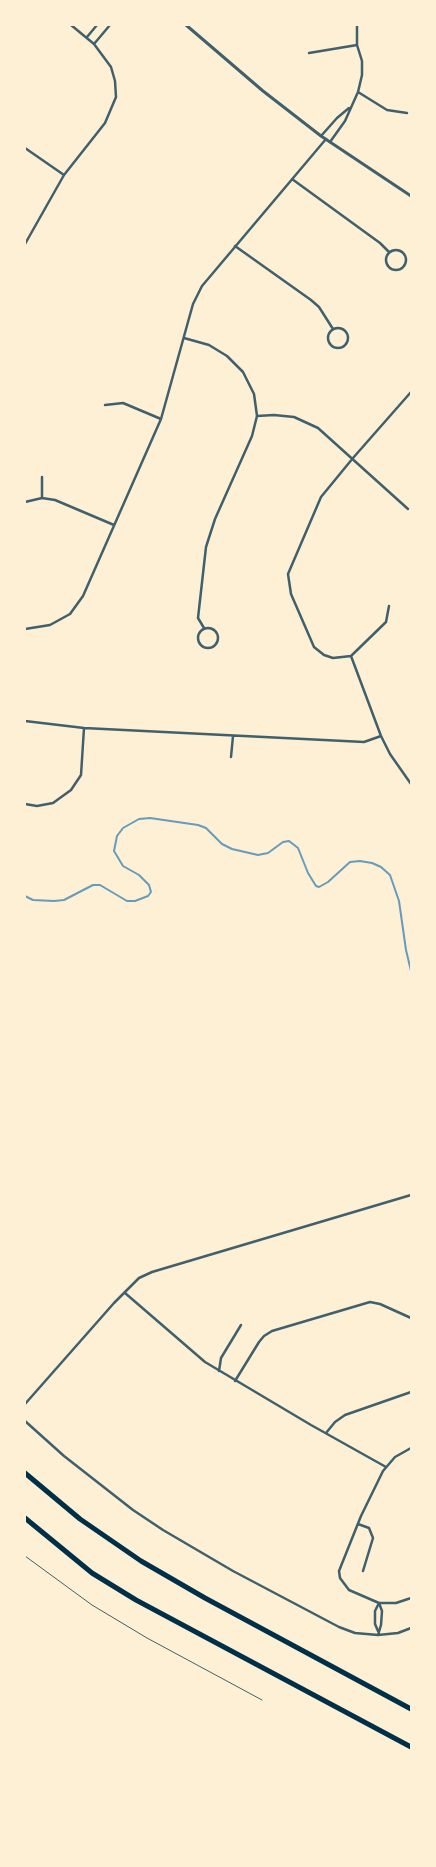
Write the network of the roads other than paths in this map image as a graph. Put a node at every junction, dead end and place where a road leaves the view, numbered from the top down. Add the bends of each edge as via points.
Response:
1 (72, 25) edge
2 (97, 25) edge
3 (110, 25) edge
4 (186, 25) edge
5 (357, 25) edge
6 (86, 38) junction
7 (94, 44) junction
8 (358, 45) junction
9 (309, 53) dead end
10 (358, 92) junction
11 (350, 107) junction
12 (407, 114) dead end
13 (321, 136) junction
14 (326, 139) junction
15 (330, 142) junction
16 (25, 148) edge
17 (64, 175) junction
18 (292, 179) junction
19 (411, 196) edge
20 (25, 244) edge
21 (235, 246) junction
22 (390, 252) junction
23 (333, 329) junction
24 (184, 338) junction
25 (411, 392) edge
26 (106, 405) dead end
27 (257, 416) junction
28 (161, 419) junction
29 (353, 458) junction
30 (42, 478) dead end
31 (42, 498) junction
32 (25, 502) edge
33 (408, 509) dead end
34 (114, 524) junction
35 (389, 606) dead end
36 (204, 628) junction
37 (25, 629) edge
38 (351, 656) junction
39 (25, 721) edge
40 (84, 728) junction
41 (233, 736) junction
42 (381, 736) junction
43 (231, 757) dead end
44 (411, 784) edge
45 (25, 804) edge
46 (411, 1195) edge
47 (125, 1293) junction
48 (411, 1318) edge
49 (241, 1325) dead end
50 (219, 1370) junction
51 (236, 1380) junction
52 (411, 1392) edge
53 (25, 1404) edge
54 (25, 1421) edge
55 (326, 1433) junction
56 (411, 1448) edge
57 (386, 1467) junction
58 (25, 1473) edge
59 (25, 1518) edge
60 (358, 1524) junction
61 (25, 1556) edge
62 (363, 1571) dead end
63 (411, 1598) edge
64 (379, 1603) junction
65 (411, 1628) edge
66 (378, 1631) junction
67 (378, 1635) junction
68 (262, 1700) dead end
69 (411, 1709) edge
70 (411, 1747) edge

1 - 6 street
2 - 6 street
3 - 7 street
4 - 13 street
5 - 8 street
6 - 7 street
7 - 17 street via 111,67 116,97 105,123
8 - 9 street
8 - 10 street via 362,61
10 - 11 street
10 - 12 street via 387,110
11 - 13 street
11 - 15 street via 345,121
13 - 14 street
14 - 15 street
14 - 18 street
15 - 19 street
16 - 17 street
17 - 20 street
18 - 21 street
18 - 22 street
21 - 23 street via 311,300
21 - 24 street via 202,286 193,304
22 - 22 street via 386,261 388,267 398,270 403,267 407,261 405,254 400,250
23 - 23 street via 328,335 328,342 333,347 342,347 348,339 347,332 341,328
24 - 27 street via 209,345 227,356 243,372 254,394
24 - 28 street
25 - 29 street
26 - 28 street via 123,403
27 - 29 street via 294,417 318,428
27 - 36 street via 252,436 206,547 198,618
28 - 34 street
29 - 33 street
29 - 38 street via 321,497 288,574 290,594 314,647 333,658
30 - 31 street
31 - 32 street
31 - 34 street via 55,500
34 - 37 street via 83,596 70,614 50,625
35 - 38 street via 386,622
36 - 36 street via 199,633 199,642 203,647 213,648 219,639 217,632
38 - 42 street
39 - 40 street
40 - 41 street
40 - 45 street via 81,775 71,790 53,803
41 - 42 street via 364,742
41 - 43 street
42 - 44 street
46 - 47 street via 152,1272 139,1278
47 - 50 street via 194,1354
47 - 53 street
48 - 51 street via 370,1302 272,1332 259,1342
49 - 50 street via 221,1358
50 - 51 street
51 - 55 street
52 - 55 street via 345,1415
54 - 67 street via 98,1484 187,1544 339,1627
55 - 57 street
56 - 57 street via 395,1457
57 - 60 street
58 - 69 highway via 80,1519 140,1561
59 - 70 highway via 92,1573 136,1600
60 - 62 street via 369,1528 373,1538
60 - 64 street via 339,1571 340,1578 350,1590
61 - 68 lane via 92,1605
63 - 64 street
64 - 66 street via 382,1611
64 - 66 street via 375,1611
65 - 67 street
66 - 67 street

